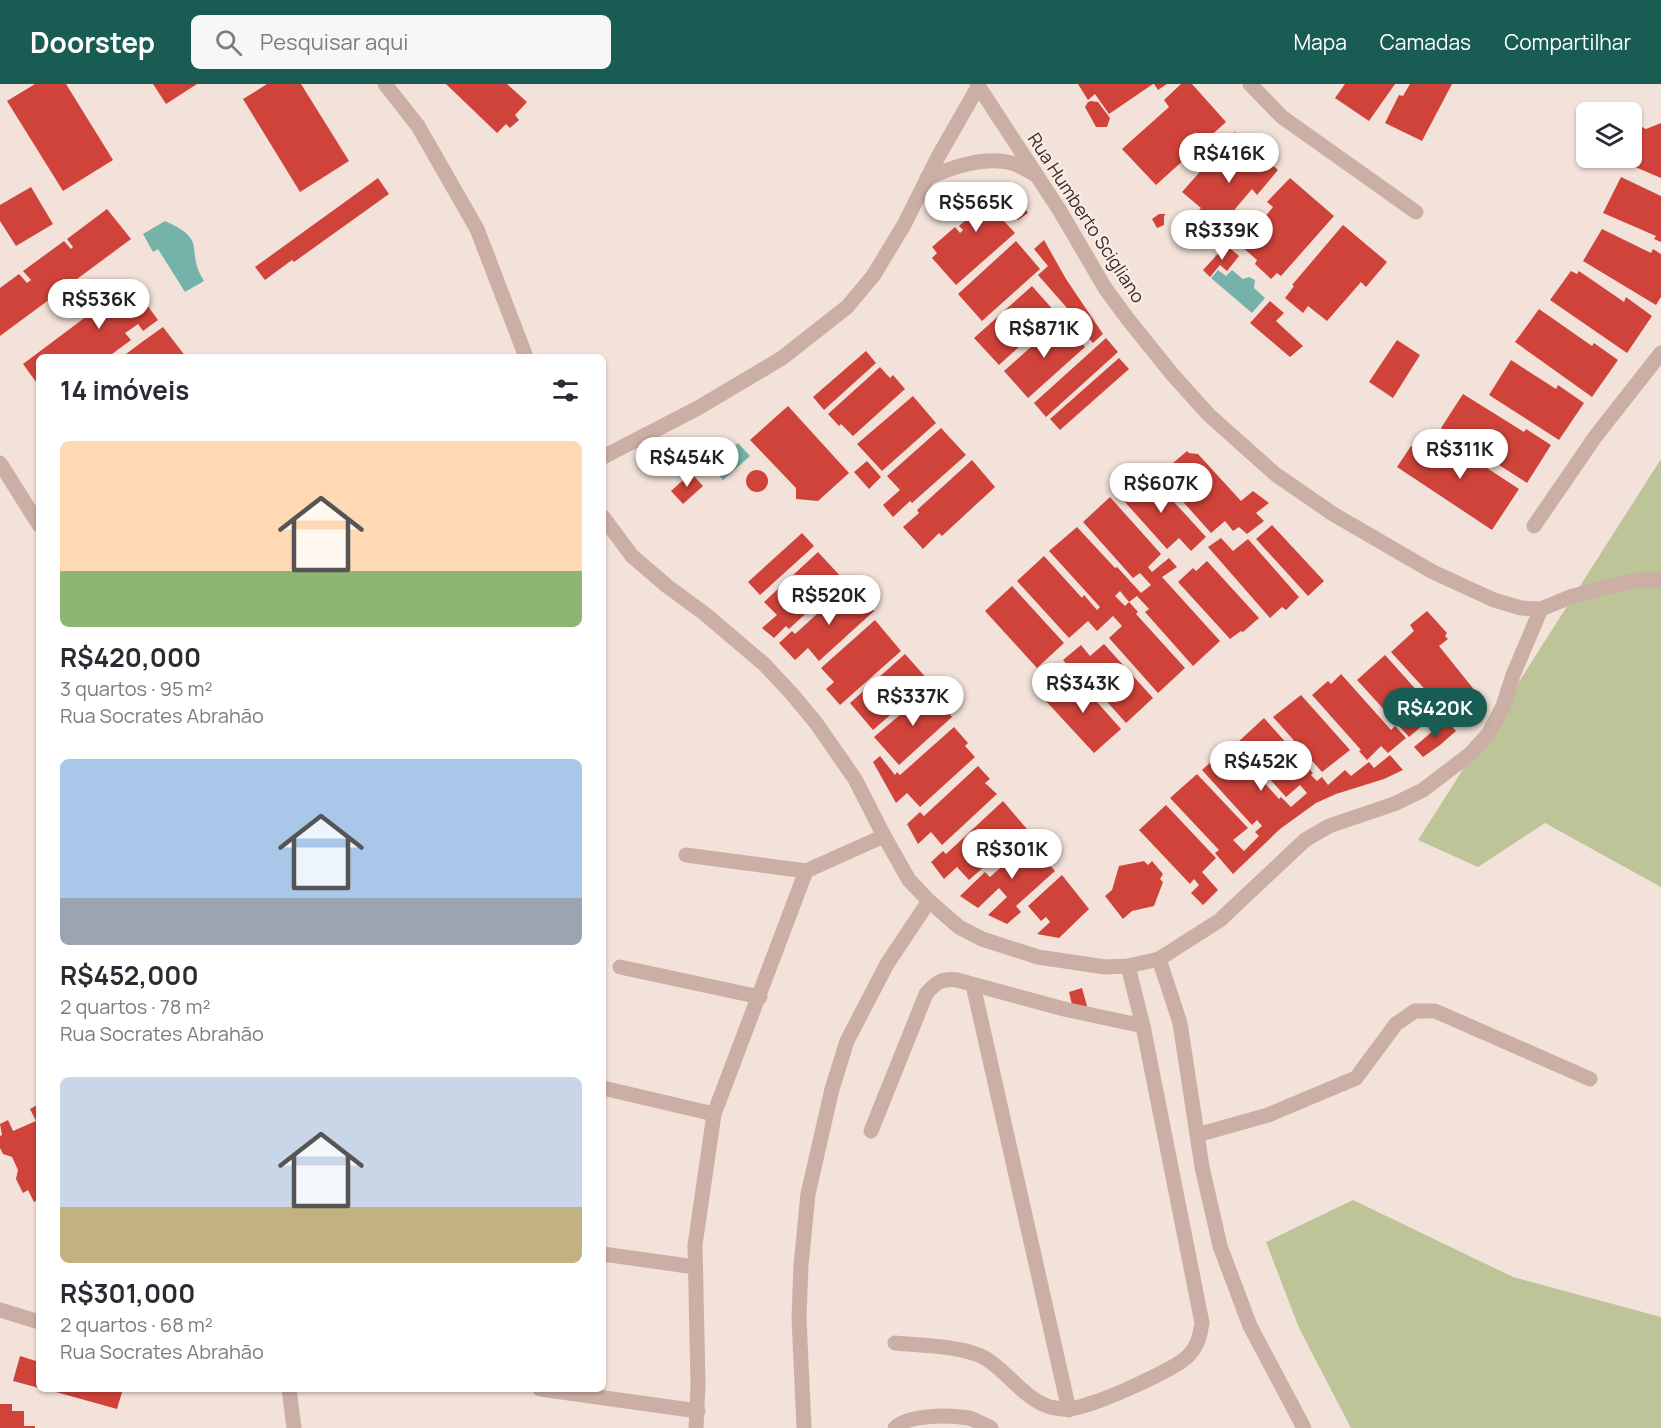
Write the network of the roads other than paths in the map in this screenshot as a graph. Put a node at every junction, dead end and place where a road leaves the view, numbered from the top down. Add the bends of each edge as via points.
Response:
1 (385, 84) edge
2 (1250, 84) edge
3 (978, 85) edge
4 (1036, 175) junction
5 (927, 178) junction
6 (1416, 212) dead end
7 (1661, 353) edge
8 (525, 354) edge
9 (606, 455) edge
10 (0, 463) edge
11 (36, 520) edge
12 (606, 521) edge
13 (1534, 526) dead end
14 (1661, 580) edge
15 (1541, 609) junction
16 (884, 836) junction
17 (686, 855) dead end
18 (806, 871) junction
19 (929, 901) junction
20 (1159, 959) junction
21 (1128, 966) junction
22 (620, 967) dead end
23 (973, 985) junction
24 (760, 997) junction
25 (1143, 1026) junction
26 (1590, 1079) dead end
27 (606, 1089) edge
28 (714, 1114) junction
29 (871, 1131) dead end
30 (1197, 1135) junction
31 (606, 1254) edge
32 (695, 1267) junction
33 (0, 1311) edge
34 (36, 1321) edge
35 (895, 1343) dead end
36 (285, 1392) edge
37 (562, 1392) edge
38 (1069, 1410) junction
39 (698, 1411) junction
40 (294, 1428) edge
41 (696, 1428) edge
42 (804, 1428) edge
43 (895, 1428) edge
44 (991, 1428) edge
45 (1304, 1428) edge

1 - 8 street via 418,126 477,229
2 - 6 street via 1282,117
3 - 4 street, Rua Humberto Scigliano
3 - 5 street
4 - 5 street via 1013,163 994,161 951,168
4 - 15 street, Rua Humberto Scigliano via 1127,318 1209,415 1275,474 1333,514 1433,572 1494,600
5 - 9 street via 873,276 847,307 782,358 699,408
7 - 13 street via 1595,437
10 - 11 street
12 - 16 street via 632,556 765,665 792,694 855,779
14 - 15 street, Rua Humberto Scigliano via 1605,587
15 - 20 street via 1503,706 1489,733 1470,754 1424,790 1329,826 1305,840 1220,920
16 - 18 street
16 - 19 street via 909,880
17 - 18 street
18 - 24 street
19 - 21 street via 959,927 1010,949 1105,967
19 - 42 street via 887,964 846,1041 832,1089 808,1194 801,1265 799,1340
20 - 21 street
20 - 30 street via 1180,1023
21 - 25 street
22 - 24 street
23 - 25 street
23 - 29 street via 948,979 933,985 926,994
23 - 38 street
24 - 28 street
25 - 38 street via 1202,1323 1200,1335 1187,1357 1165,1370
26 - 30 street via 1435,1011 1415,1011 1396,1024 1356,1078 1268,1114
27 - 28 street
28 - 32 street
30 - 45 street via 1220,1246 1250,1326
31 - 32 street
32 - 39 street
33 - 34 street
35 - 38 street via 951,1348 985,1358 1039,1402
36 - 40 street
37 - 39 street
39 - 41 street
43 - 44 street via 918,1417 970,1419

